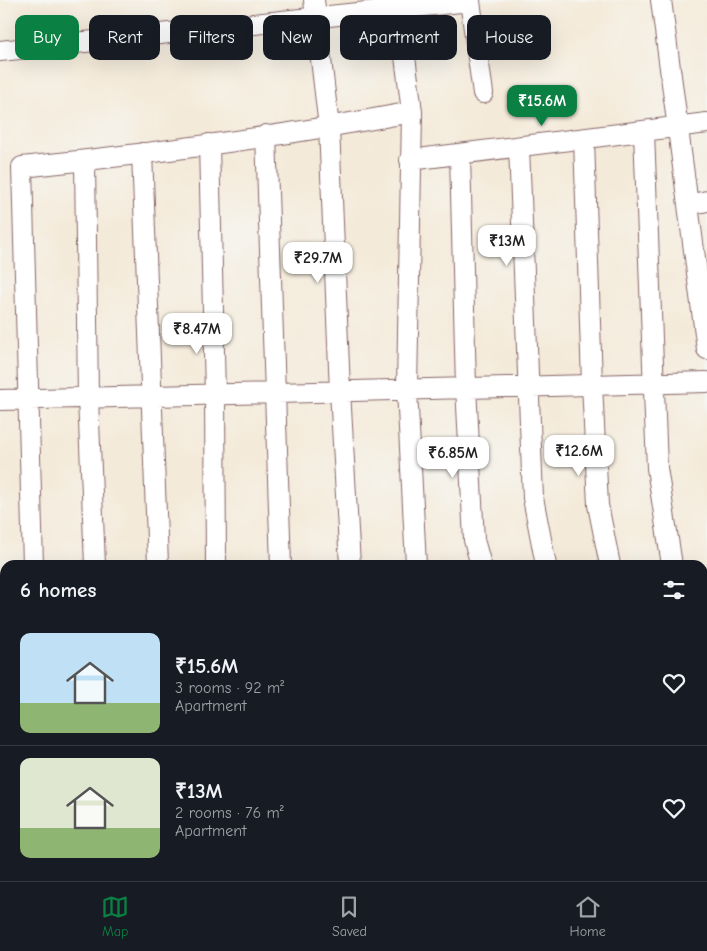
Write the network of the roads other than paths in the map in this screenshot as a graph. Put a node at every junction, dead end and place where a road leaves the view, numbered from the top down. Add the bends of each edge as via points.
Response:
1 (661, 0) edge
2 (399, 8) junction
3 (315, 9) edge
4 (0, 51) edge
5 (483, 93) dead end
6 (412, 112) junction
7 (707, 123) edge
8 (329, 127) junction
9 (678, 128) junction
10 (644, 132) junction
11 (266, 135) junction
12 (584, 139) junction
13 (209, 144) junction
14 (519, 147) junction
15 (142, 153) junction
16 (460, 154) junction
17 (85, 160) junction
18 (410, 160) junction
19 (697, 203) edge
20 (702, 262) edge
21 (705, 320) edge
22 (707, 350) edge
23 (654, 382) junction
24 (707, 382) edge
25 (592, 384) junction
26 (529, 386) junction
27 (466, 387) junction
28 (407, 389) junction
29 (340, 391) junction
30 (274, 392) junction
31 (215, 394) junction
32 (152, 396) junction
33 (88, 398) junction
34 (28, 399) junction
35 (0, 400) edge
36 (34, 560) edge
37 (95, 560) edge
38 (158, 560) edge
39 (216, 560) edge
40 (281, 560) edge
41 (350, 560) edge
42 (416, 560) edge
43 (480, 560) edge
44 (545, 560) edge
45 (609, 560) edge
46 (671, 560) edge

1 - 9 street
2 - 3 street
2 - 5 street via 470,1
2 - 6 street
3 - 4 street
3 - 8 street
6 - 8 street
6 - 18 street
7 - 9 street
8 - 11 street
8 - 29 street
9 - 10 street
9 - 19 street
10 - 12 street
10 - 23 street
11 - 13 street
11 - 30 street
12 - 14 street
12 - 25 street
13 - 15 street
13 - 31 street
14 - 16 street
14 - 26 street
15 - 17 street
15 - 32 street
16 - 18 street
16 - 27 street
17 - 33 street
17 - 34 street via 22,167
18 - 28 street
19 - 20 street
20 - 21 street
21 - 22 street
23 - 24 street
23 - 25 street
23 - 46 street via 657,468
25 - 26 street
25 - 45 street via 598,505
26 - 27 street
26 - 44 street via 533,498
27 - 28 street
27 - 43 street via 474,540
28 - 29 street
28 - 42 street
29 - 30 street
29 - 41 street
30 - 31 street
30 - 40 street
31 - 32 street
31 - 39 street
32 - 33 street
32 - 38 street
33 - 34 street
33 - 37 street
34 - 35 street
34 - 36 street

